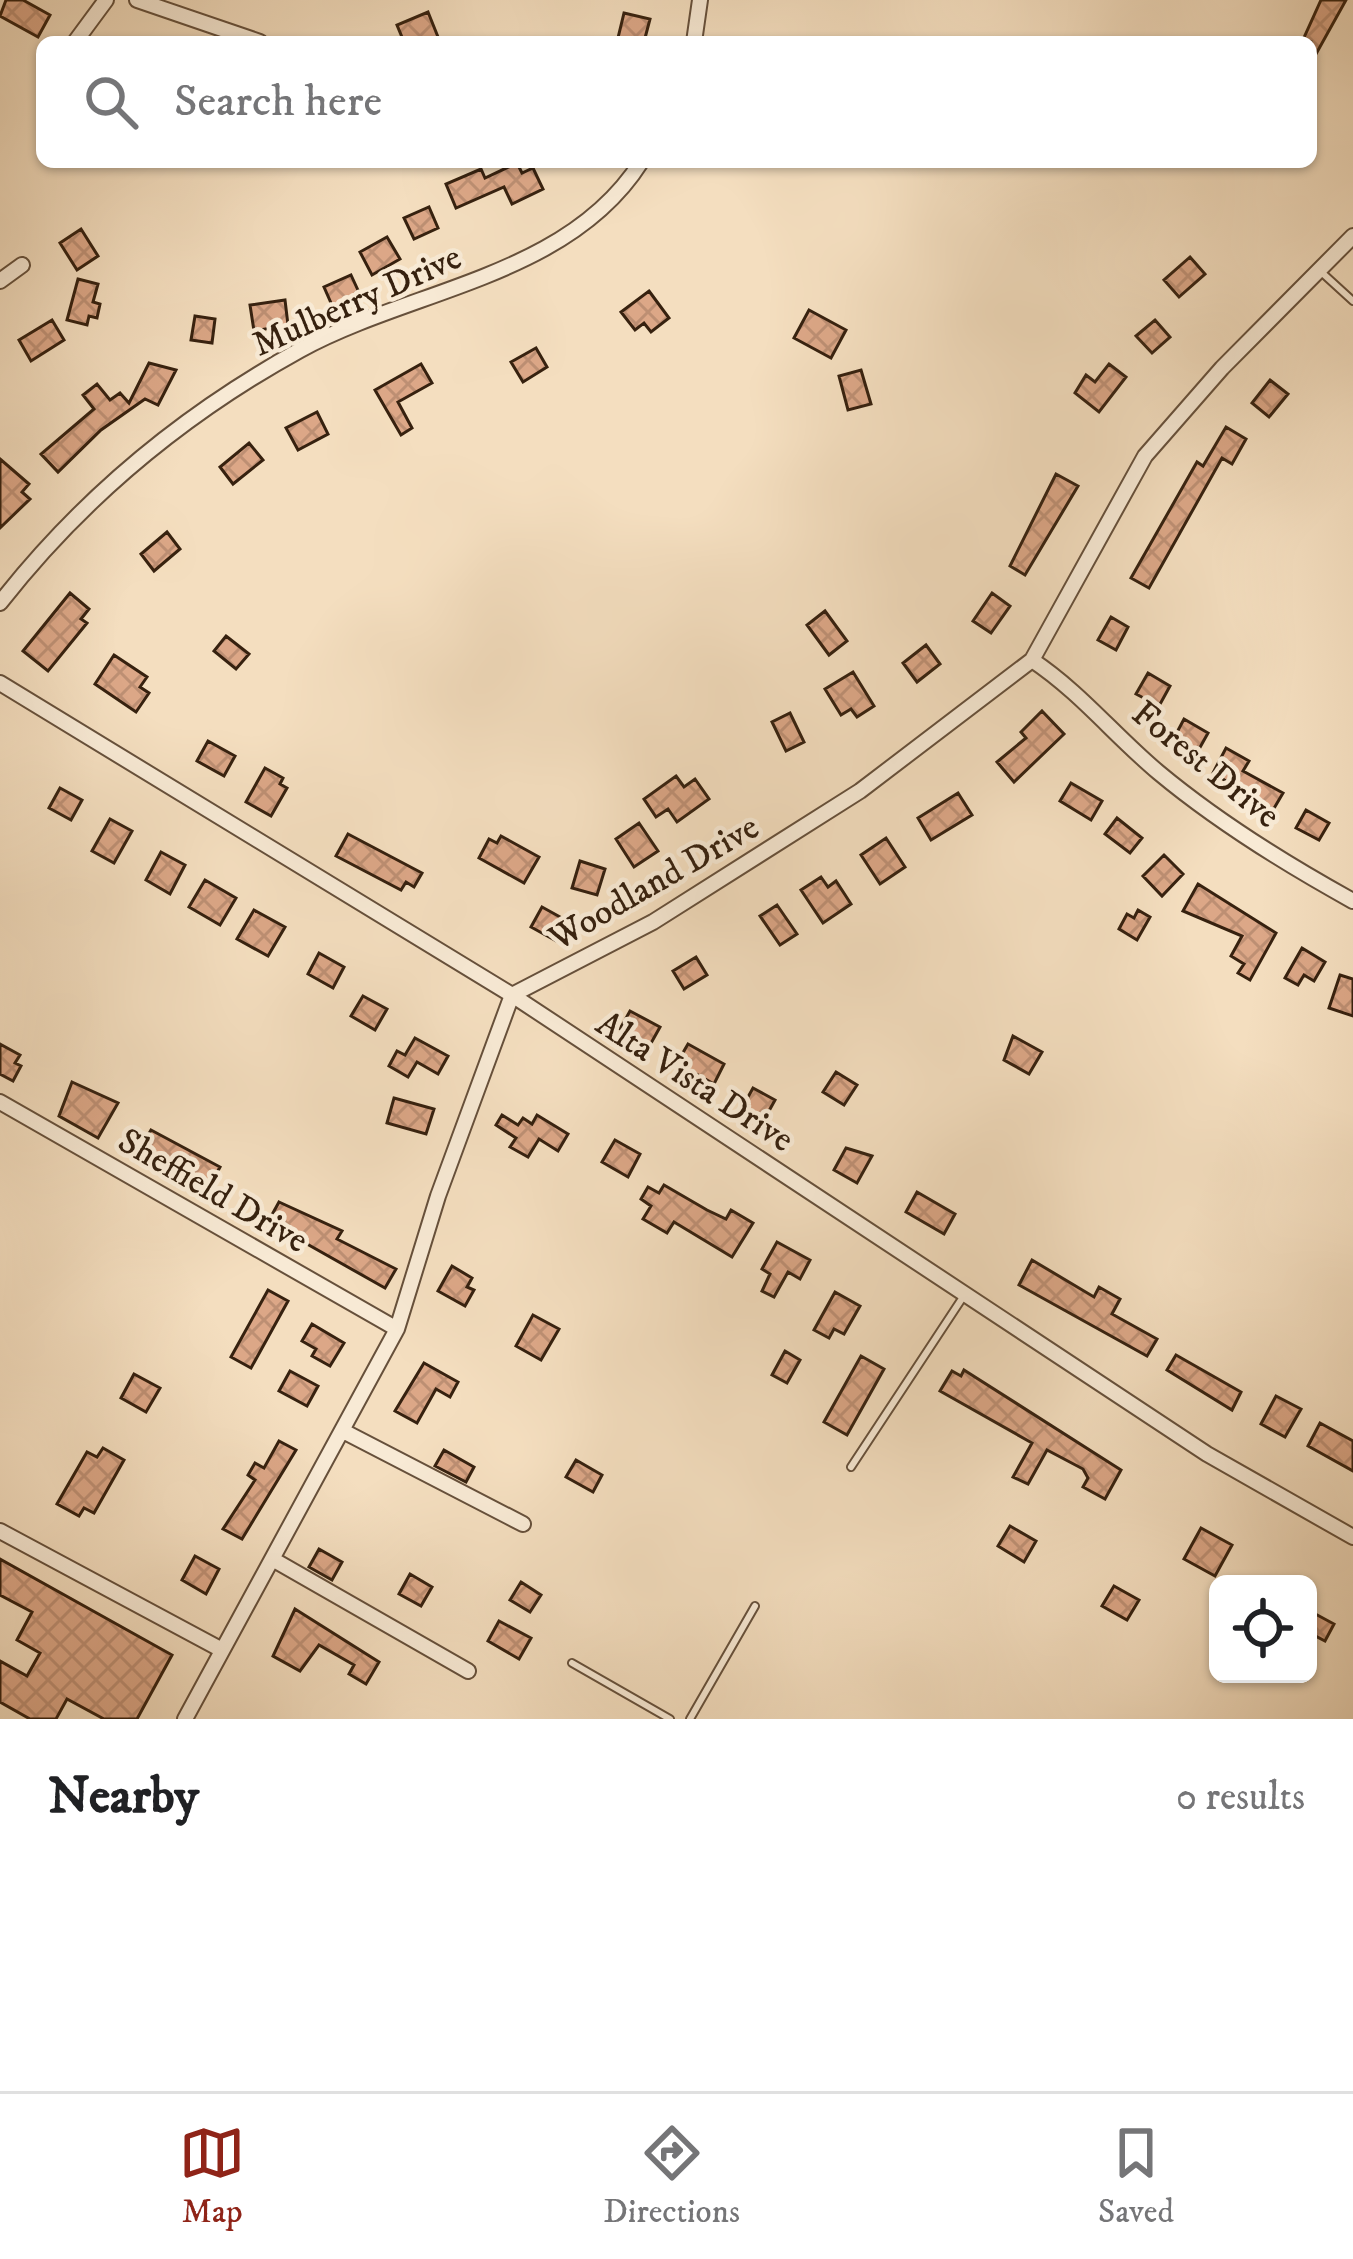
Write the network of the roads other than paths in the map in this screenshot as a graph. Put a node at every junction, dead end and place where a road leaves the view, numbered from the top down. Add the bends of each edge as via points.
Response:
1 (106, 0) edge
2 (136, 0) edge
3 (700, 0) edge
4 (79, 36) edge
5 (242, 36) edge
6 (695, 36) edge
7 (636, 168) edge
8 (1353, 236) edge
9 (22, 266) dead end
10 (1319, 270) junction
11 (0, 280) edge
12 (1353, 302) edge
13 (0, 603) edge
14 (1032, 660) junction
15 (0, 683) edge
16 (1353, 901) edge
17 (512, 995) junction
18 (0, 1102) edge
19 (965, 1294) junction
20 (398, 1329) junction
21 (343, 1431) junction
22 (851, 1467) dead end
23 (523, 1524) dead end
24 (0, 1531) edge
25 (1353, 1537) edge
26 (274, 1560) junction
27 (755, 1606) dead end
28 (222, 1650) junction
29 (572, 1663) dead end
30 (467, 1671) dead end
31 (185, 1719) edge
32 (670, 1719) edge
33 (689, 1719) edge

1 - 4 street
2 - 5 street
3 - 6 street
7 - 13 street, Mulberry Drive via 589,220 537,254 337,333 207,406 102,489
8 - 10 street, Woodland Drive
9 - 11 street
10 - 12 lane
10 - 14 street, Woodland Drive via 1145,456
14 - 16 street, Forest Drive via 1212,815
14 - 17 street, Woodland Drive via 860,791 653,922
15 - 17 street, Alta Vista Drive
17 - 19 street, Alta Vista Drive
17 - 20 street
18 - 20 street, Sheffield Drive
19 - 22 lane
19 - 25 street, Alta Vista Drive via 1208,1454
20 - 21 street
21 - 23 street
21 - 26 street
24 - 28 street
26 - 28 street
26 - 30 street
27 - 33 lane
28 - 31 street
29 - 32 lane

